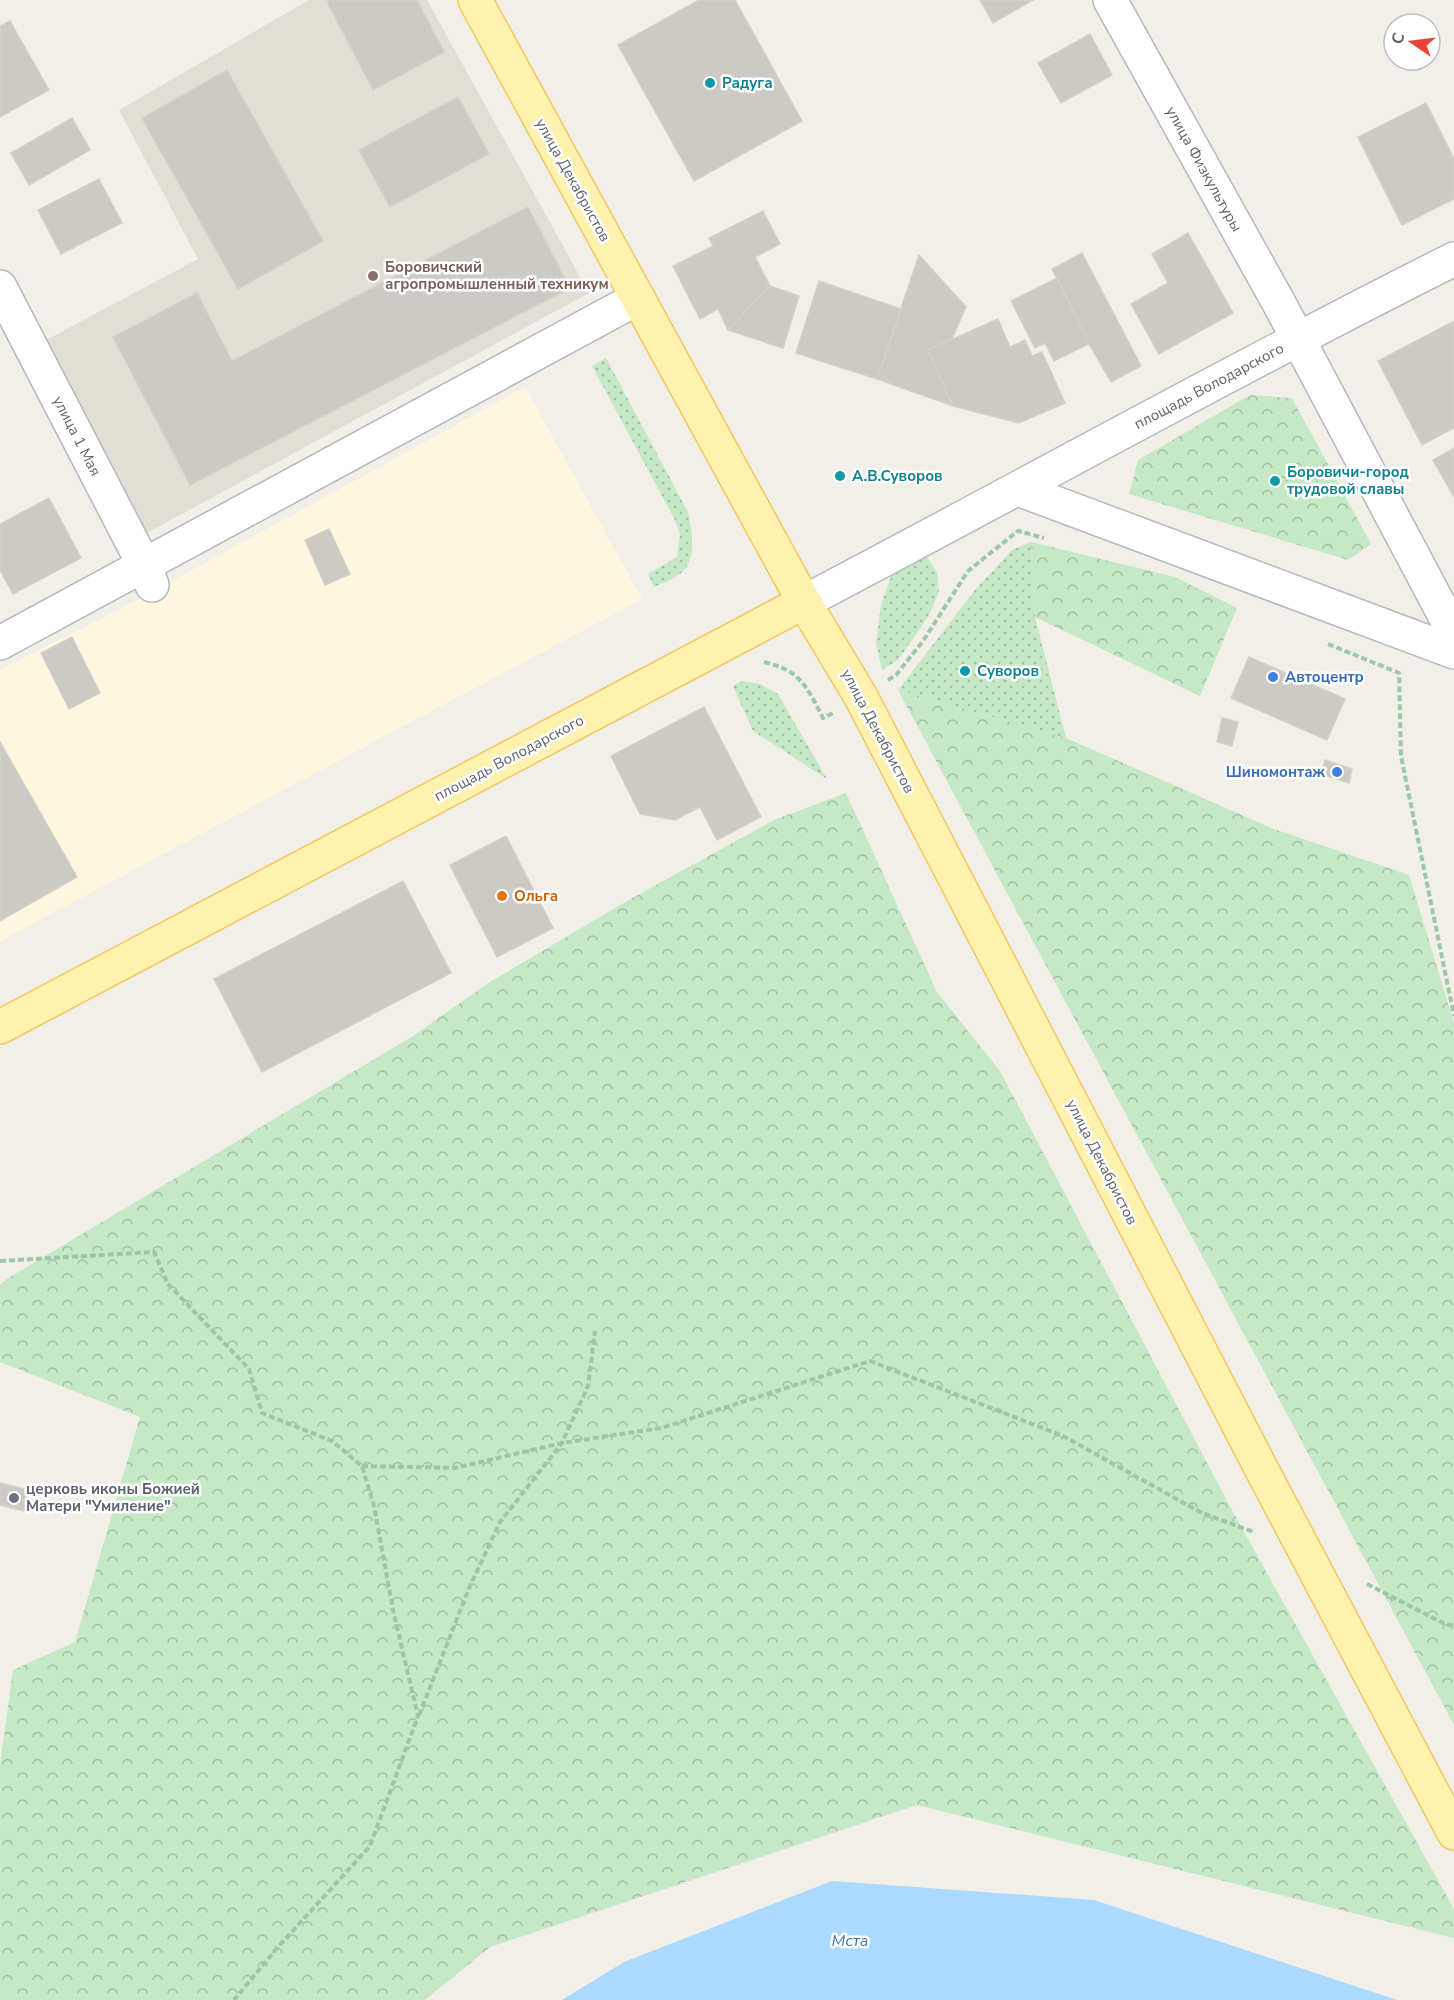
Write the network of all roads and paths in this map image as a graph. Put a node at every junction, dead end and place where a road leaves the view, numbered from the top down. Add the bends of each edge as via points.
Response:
1 (475, 0) edge
2 (1110, 0) edge
3 (1454, 259) edge
4 (0, 287) edge
5 (638, 298) junction
6 (1298, 338) junction
7 (1018, 489) junction
8 (1052, 540) dead end
9 (148, 576) junction
10 (804, 602) junction
11 (1454, 633) edge
12 (1320, 640) dead end
13 (0, 643) edge
14 (1454, 652) edge
15 (756, 664) dead end
16 (861, 697) junction
17 (1454, 1016) edge
18 (0, 1027) edge
19 (0, 1260) edge
20 (595, 1331) dead end
21 (562, 1443) junction
22 (362, 1466) junction
23 (1254, 1532) dead end
24 (1367, 1584) dead end
25 (1454, 1626) edge
26 (418, 1716) junction
27 (1454, 1833) edge
28 (234, 2000) edge

1 - 5 main road, улица Декабристов
2 - 6 street, улица Физкультуры
3 - 6 street
4 - 9 street, улица 1 Мая
5 - 9 street
5 - 10 main road, улица Декабристов
6 - 7 street, площадь Володарского
6 - 11 street, площадь Володарского
7 - 10 street, площадь Володарского
7 - 14 street
8 - 16 path via 1018,531 969,571 896,675
9 - 13 street
10 - 16 main road, улица Декабристов
10 - 18 main road, площадь Володарского
12 - 17 path via 1399,673 1401,756
15 - 16 path via 765,662 787,669 806,686 823,718
16 - 27 main road, улица Декабристов
19 - 22 path via 154,1252 168,1284 249,1369 262,1413 332,1441
20 - 21 path via 588,1386
21 - 22 path via 454,1468
21 - 23 path via 662,1428 870,1361 1063,1436 1202,1513
21 - 26 path via 500,1522
22 - 26 path via 375,1506 393,1610
24 - 25 path
26 - 28 path via 370,1846

